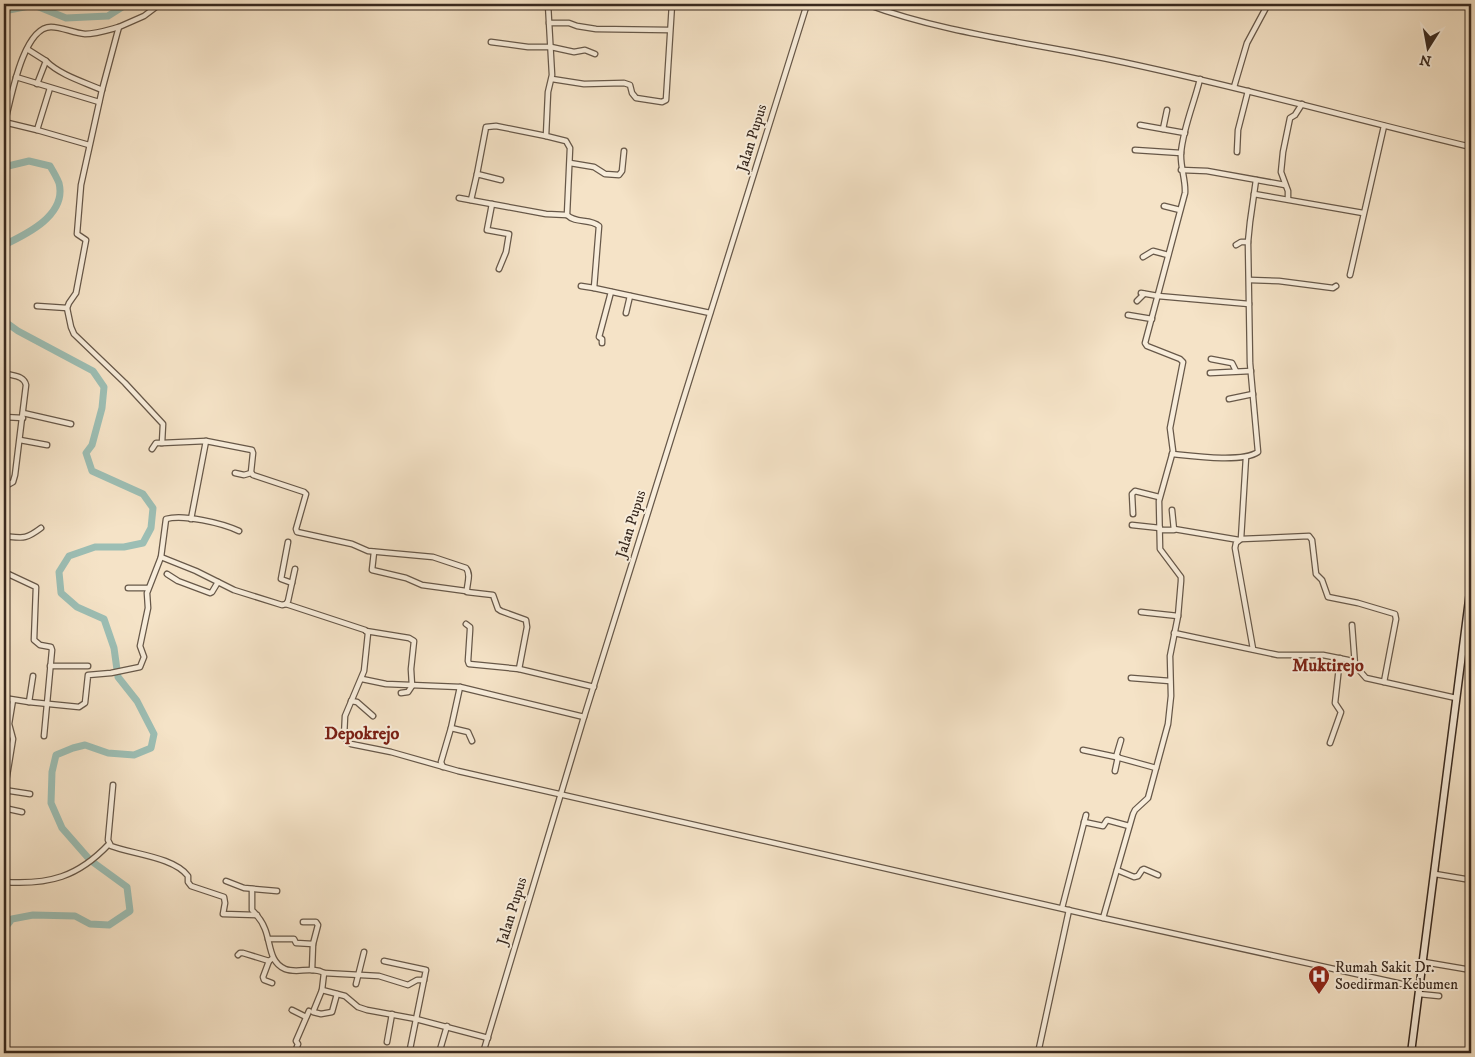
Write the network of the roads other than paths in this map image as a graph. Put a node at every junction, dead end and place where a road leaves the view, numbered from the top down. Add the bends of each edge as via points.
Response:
1 (160, 4) edge
2 (548, 4) edge
3 (807, 4) edge
4 (866, 4) edge
5 (1268, 4) edge
6 (672, 5) edge
7 (691, 6) dead end
8 (549, 23) junction
9 (119, 27) junction
10 (670, 30) junction
11 (491, 42) dead end
12 (28, 47) junction
13 (551, 47) junction
14 (595, 54) dead end
15 (46, 61) junction
16 (16, 77) junction
17 (552, 79) junction
18 (1200, 79) junction
19 (37, 84) junction
20 (1234, 87) junction
21 (50, 88) junction
22 (102, 90) junction
23 (1248, 91) junction
24 (100, 102) junction
25 (1302, 104) junction
26 (1167, 110) dead end
27 (4, 124) edge
28 (1140, 125) dead end
29 (1384, 126) junction
30 (1163, 129) junction
31 (37, 130) junction
32 (1185, 133) junction
33 (546, 136) junction
34 (89, 145) junction
35 (1471, 147) edge
36 (1135, 150) dead end
37 (624, 151) dead end
38 (1237, 152) dead end
39 (1182, 153) junction
40 (570, 162) junction
41 (1181, 170) junction
42 (477, 174) junction
43 (501, 180) dead end
44 (1256, 180) junction
45 (1285, 184) junction
46 (1254, 194) junction
47 (459, 198) dead end
48 (1288, 199) junction
49 (472, 200) junction
50 (492, 204) junction
51 (1164, 206) dead end
52 (1180, 210) junction
53 (1363, 213) junction
54 (567, 215) junction
55 (1248, 242) junction
56 (1236, 245) dead end
57 (1168, 255) junction
58 (1143, 257) dead end
59 (499, 269) dead end
60 (1350, 275) dead end
61 (1250, 280) junction
62 (581, 286) dead end
63 (1336, 286) dead end
64 (594, 288) junction
65 (611, 292) junction
66 (630, 296) junction
67 (1158, 296) junction
68 (1137, 300) dead end
69 (1250, 304) junction
70 (37, 306) dead end
71 (67, 308) junction
72 (626, 313) dead end
73 (710, 313) junction
74 (1128, 316) dead end
75 (1152, 318) junction
76 (602, 342) dead end
77 (1211, 360) dead end
78 (1236, 371) junction
79 (1251, 371) junction
80 (4, 373) edge
81 (1210, 373) dead end
82 (1253, 394) junction
83 (1229, 399) dead end
84 (4, 416) edge
85 (23, 416) junction
86 (71, 424) dead end
87 (20, 440) junction
88 (206, 441) junction
89 (162, 443) junction
90 (47, 445) dead end
91 (152, 449) dead end
92 (1172, 454) junction
93 (1246, 456) junction
94 (235, 473) dead end
95 (251, 473) junction
96 (4, 488) edge
97 (1159, 497) junction
98 (1172, 510) dead end
99 (1133, 514) dead end
100 (191, 519) junction
101 (1132, 526) dead end
102 (41, 528) dead end
103 (1160, 529) junction
104 (1174, 529) junction
105 (239, 530) dead end
106 (4, 536) edge
107 (1240, 540) junction
108 (288, 542) dead end
109 (374, 552) junction
110 (161, 557) junction
111 (295, 569) dead end
112 (4, 572) edge
113 (167, 574) dead end
114 (218, 582) junction
115 (292, 583) junction
116 (1471, 584) edge
117 (148, 586) junction
118 (128, 588) dead end
119 (466, 591) junction
120 (286, 604) junction
121 (1140, 612) dead end
122 (1178, 616) junction
123 (466, 624) dead end
124 (1352, 625) dead end
125 (365, 630) junction
126 (1174, 633) junction
127 (1253, 649) junction
128 (1340, 658) junction
129 (50, 666) junction
130 (88, 666) dead end
131 (1356, 666) junction
132 (519, 670) junction
133 (33, 676) dead end
134 (1131, 678) dead end
135 (362, 679) junction
136 (1170, 681) junction
137 (1384, 682) junction
138 (412, 686) junction
139 (460, 687) junction
140 (594, 687) junction
141 (402, 693) dead end
142 (4, 698) edge
143 (1456, 698) junction
144 (12, 700) junction
145 (351, 700) junction
146 (29, 702) junction
147 (48, 704) junction
148 (373, 716) dead end
149 (584, 717) junction
150 (451, 728) junction
151 (44, 736) dead end
152 (1121, 740) dead end
153 (472, 741) dead end
154 (1330, 743) dead end
155 (1083, 750) dead end
156 (1117, 757) junction
157 (443, 768) junction
158 (1156, 768) junction
159 (1115, 772) dead end
160 (113, 785) dead end
161 (4, 792) edge
162 (30, 794) dead end
163 (561, 794) junction
164 (4, 808) edge
165 (22, 812) dead end
166 (1086, 815) dead end
167 (1084, 822) junction
168 (1129, 826) junction
169 (109, 844) junction
170 (1117, 870) junction
171 (1158, 874) dead end
172 (1435, 874) junction
173 (1471, 880) edge
174 (226, 881) dead end
175 (4, 882) edge
176 (252, 889) junction
177 (277, 891) dead end
178 (1062, 908) junction
179 (1069, 910) junction
180 (257, 915) junction
181 (1103, 918) junction
182 (303, 922) dead end
183 (268, 939) junction
184 (313, 944) junction
185 (364, 952) dead end
186 (238, 955) dead end
187 (271, 960) junction
188 (384, 961) dead end
189 (1424, 962) junction
190 (312, 970) junction
191 (1471, 970) edge
192 (324, 973) junction
193 (358, 976) junction
194 (424, 980) junction
195 (272, 983) dead end
196 (356, 984) dead end
197 (322, 990) junction
198 (1419, 991) junction
199 (337, 994) junction
200 (1439, 996) dead end
201 (292, 1010) dead end
202 (310, 1011) junction
203 (392, 1014) junction
204 (306, 1017) junction
205 (416, 1019) junction
206 (447, 1026) junction
207 (488, 1038) junction
208 (387, 1042) dead end
209 (410, 1049) dead end
210 (299, 1053) edge
211 (440, 1053) edge
212 (483, 1053) edge
213 (1038, 1053) edge
214 (1411, 1053) edge

1 - 9 street via 144,16
2 - 8 street
3 - 73 street, Jalan Pupus
4 - 18 street via 918,21
5 - 20 street via 1247,43
6 - 7 street
6 - 10 street
8 - 10 street via 570,22 596,29
8 - 13 street
9 - 12 street via 85,34 44,28 37,31
9 - 22 street
10 - 17 street via 667,99 661,102 636,98 627,84 584,84
11 - 13 street
12 - 15 street
12 - 16 street
13 - 14 street
13 - 17 street
15 - 19 street
15 - 22 street via 52,67
16 - 19 street
16 - 27 street
17 - 33 street via 548,92
18 - 20 street
18 - 32 street
19 - 21 street
20 - 23 street
21 - 24 street
21 - 31 street
22 - 24 street
23 - 25 street
23 - 38 street via 1238,130
24 - 34 street
25 - 29 street
25 - 45 street via 1290,118 1284,142 1280,172
26 - 30 street
27 - 31 street
28 - 30 street
29 - 35 street
29 - 53 street
30 - 32 street
31 - 34 street
32 - 39 street
33 - 40 street via 566,141 570,148
33 - 42 street via 486,127
34 - 71 street via 76,232 86,240 76,293
36 - 39 street
37 - 40 street via 619,175 605,174 594,167
39 - 41 street
40 - 54 street
41 - 44 street
41 - 52 street via 1185,187
42 - 43 street
42 - 49 street
44 - 45 street
44 - 46 street
45 - 48 street
46 - 48 street
46 - 55 street
47 - 49 street
48 - 53 street
49 - 50 street
50 - 54 street
50 - 59 street via 487,230 509,234
51 - 52 street
52 - 57 street
53 - 60 street
54 - 64 street via 573,220 595,222 599,226
55 - 56 street
55 - 61 street
57 - 58 street via 1153,251
57 - 67 street
61 - 63 street
61 - 69 street
62 - 64 street
64 - 65 street
65 - 66 street
65 - 76 street via 599,337
66 - 72 street
66 - 73 street
67 - 68 street via 1142,293
67 - 69 street
67 - 75 street
69 - 79 street
70 - 71 street
71 - 89 street via 74,334 164,424
73 - 140 street, Jalan Pupus
74 - 75 street
75 - 92 street via 1146,345 1183,362 1170,428
77 - 78 street via 1232,363
78 - 79 street
78 - 81 street
79 - 82 street
80 - 85 street via 26,381
82 - 83 street
82 - 93 street via 1258,452
84 - 85 street
85 - 86 street
85 - 87 street
87 - 90 street
87 - 96 street via 14,479
88 - 89 street
88 - 95 street via 252,450
88 - 100 street
89 - 91 street via 156,443
92 - 93 street via 1212,458
92 - 97 street
93 - 107 street
94 - 95 street
95 - 109 street via 305,493 297,532
97 - 99 street via 1135,491 1132,494
97 - 103 street
98 - 104 street
100 - 105 street via 216,522
100 - 110 street via 166,519
101 - 103 street
102 - 106 street via 30,537
103 - 104 street
103 - 122 street via 1161,550 1180,577
104 - 107 street
107 - 127 street via 1235,548
107 - 137 street via 1309,536 1316,574 1322,580 1328,597 1395,613
108 - 115 street via 281,579
109 - 119 street via 372,570 422,585
109 - 119 street via 433,557 466,568 469,577
110 - 114 street
110 - 117 street
111 - 115 street
112 - 129 street via 36,587 34,640 52,649
113 - 114 street via 210,593
114 - 120 street via 262,600
115 - 120 street
116 - 143 main road
117 - 118 street
117 - 147 street via 148,608 140,646 144,657 140,667 87,675 82,706
119 - 132 street via 493,595 498,609 525,618 527,627
120 - 125 street
121 - 122 street
122 - 126 street
123 - 132 street via 470,627 468,663
124 - 131 street
125 - 135 street via 368,633 367,653
125 - 138 street via 414,641
126 - 127 street
126 - 136 street
127 - 128 street via 1278,655
128 - 131 street
128 - 154 street via 1335,703 1341,712
129 - 130 street
129 - 147 street
131 - 137 street via 1364,677
132 - 140 street
133 - 146 street
134 - 136 street
135 - 138 street
135 - 145 street
136 - 158 street via 1171,711
137 - 143 street
138 - 139 street
138 - 141 street via 408,692
139 - 149 street
139 - 150 street
140 - 149 street, Jalan Pupus
142 - 144 street
143 - 172 main road
144 - 146 street
144 - 161 street via 9,724 13,739
145 - 148 street
145 - 157 street via 344,721 344,737 351,744
146 - 147 street
147 - 151 street
149 - 163 street, Jalan Pupus
150 - 153 street via 468,732
150 - 157 street via 441,762
152 - 156 street
155 - 156 street
156 - 158 street
156 - 159 street
157 - 163 street
158 - 168 street via 1147,800 1134,810
160 - 169 street
161 - 162 street
163 - 178 street
163 - 207 street, Jalan Pupus
164 - 165 street
166 - 167 street
167 - 168 street via 1103,826 1107,820
167 - 178 street
168 - 170 street
169 - 175 street via 86,865 56,879
169 - 180 street via 165,861 183,870 191,886 224,897 223,914
170 - 171 street via 1136,877 1144,869
170 - 181 street
172 - 173 street
172 - 189 main road
174 - 176 street
176 - 177 street
176 - 180 street via 252,910
178 - 179 street
179 - 181 street
179 - 213 street
180 - 183 street
181 - 198 street
182 - 184 street via 318,923
183 - 184 street via 294,939 296,943
183 - 187 street
184 - 190 street
185 - 193 street
186 - 187 street via 243,953
187 - 190 street via 288,970
187 - 195 street via 263,979
188 - 194 street via 425,969
189 - 191 street
189 - 198 main road
190 - 192 street
192 - 193 street
192 - 197 street
193 - 194 street via 378,976 408,985
193 - 196 street
194 - 205 street
197 - 199 street
197 - 202 street
198 - 200 street
198 - 214 main road
199 - 202 street via 332,1012
199 - 203 street via 361,1008
201 - 204 street
202 - 204 street
203 - 205 street
203 - 208 street
204 - 210 street via 296,1041 296,1052
205 - 206 street
205 - 209 street
206 - 207 street
206 - 211 street
207 - 212 street, Jalan Pupus

